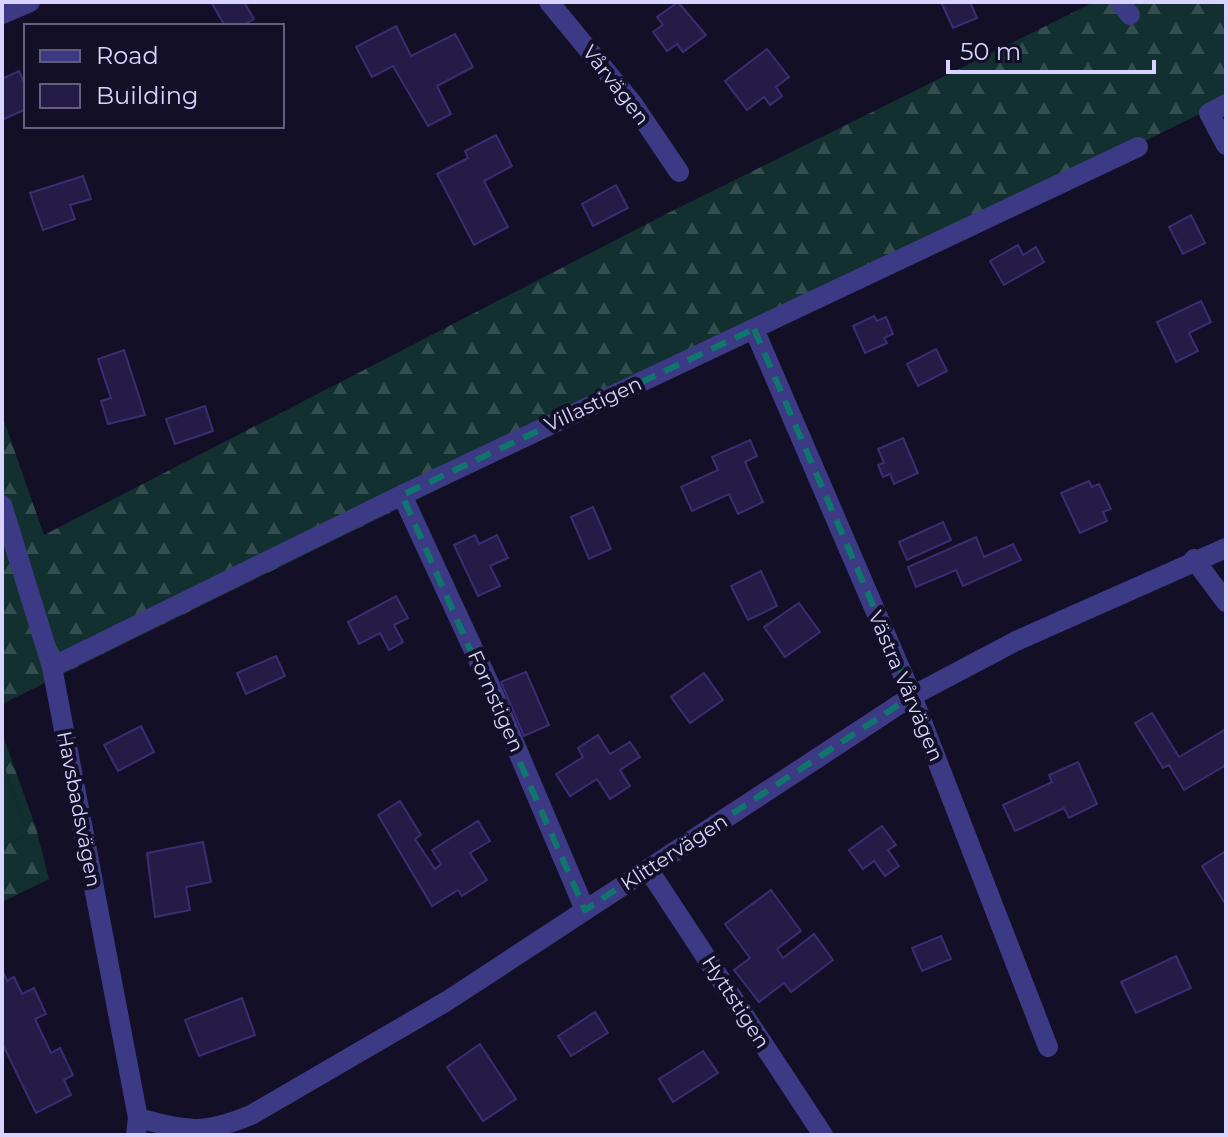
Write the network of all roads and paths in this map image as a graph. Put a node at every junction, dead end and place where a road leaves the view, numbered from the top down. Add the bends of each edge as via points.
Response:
1 (30, 2) edge
2 (549, 2) edge
3 (2, 14) edge
4 (1218, 108) edge
5 (1226, 145) edge
6 (1138, 147) dead end
7 (679, 172) dead end
8 (754, 329) junction
9 (402, 495) junction
10 (2, 505) edge
11 (1226, 548) edge
12 (1194, 559) junction
13 (1226, 602) edge
14 (52, 667) junction
15 (912, 696) junction
16 (648, 869) junction
17 (585, 910) junction
18 (1048, 1047) dead end
19 (251, 1115) junction
20 (137, 1126) edge
21 (261, 1135) edge
22 (823, 1135) edge

1 - 3 street
2 - 7 street, Vårvägen via 633,104
4 - 5 street
6 - 8 street, Villastigen
8 - 9 street, Villastigen
8 - 15 street, Västra Vårvägen
9 - 14 street, Villastigen
9 - 17 street, Fornstigen
10 - 14 street, Havsbadsvägen
11 - 12 street, Klittervägen
12 - 13 street
12 - 15 street, Klittervägen via 1016,641
14 - 20 street, Havsbadsvägen
15 - 16 street, Klittervägen
15 - 18 street, Västra Vårvägen
16 - 17 street, Klittervägen
16 - 22 street, Hyttstigen
17 - 19 street, Klittervägen via 447,1001
19 - 20 street, Klittervägen via 216,1130
19 - 21 street

